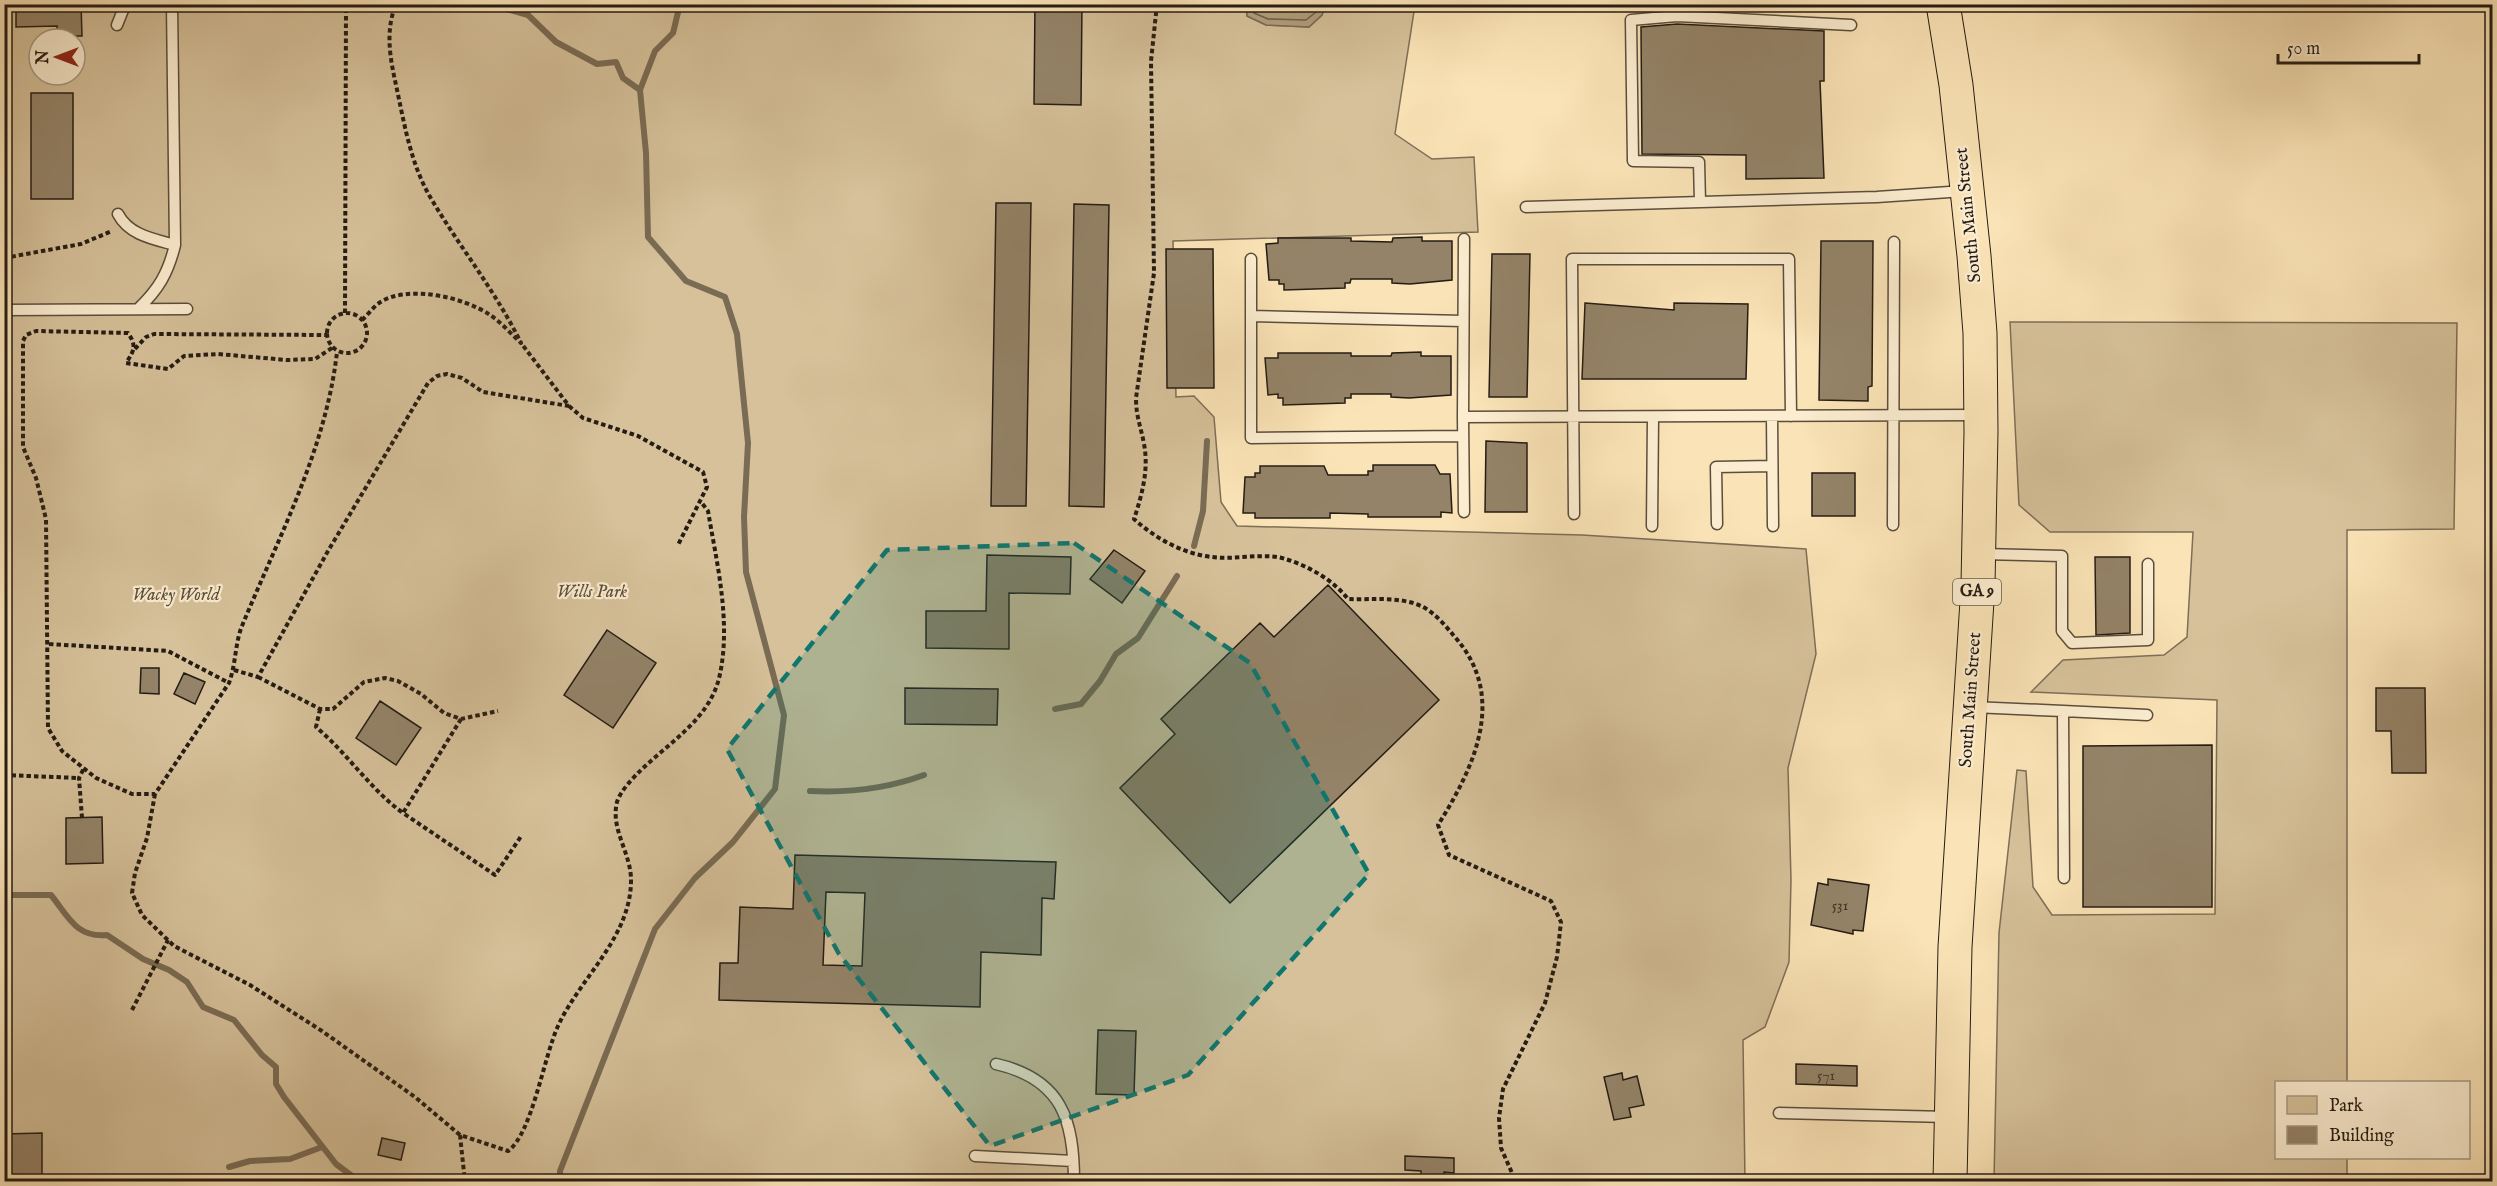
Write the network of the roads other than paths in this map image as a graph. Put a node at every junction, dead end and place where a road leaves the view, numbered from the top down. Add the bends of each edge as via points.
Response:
1 (128, 4) edge
2 (172, 4) edge
3 (1676, 4) edge
4 (1943, 4) edge
5 (1677, 16) junction
6 (117, 25) dead end
7 (1851, 25) dead end
8 (1968, 191) junction
9 (1700, 202) junction
10 (1526, 207) dead end
11 (117, 214) dead end
12 (1464, 239) dead end
13 (1894, 242) dead end
14 (175, 245) junction
15 (1251, 259) dead end
16 (138, 309) junction
17 (187, 309) dead end
18 (4, 310) edge
19 (1251, 316) junction
20 (1463, 321) junction
21 (1981, 415) junction
22 (1772, 416) junction
23 (1791, 416) junction
24 (1893, 416) junction
25 (1463, 417) junction
26 (1573, 417) junction
27 (1653, 417) junction
28 (1463, 436) junction
29 (1772, 466) junction
30 (1464, 512) dead end
31 (1574, 514) dead end
32 (1717, 524) dead end
33 (1893, 525) dead end
34 (1652, 526) dead end
35 (1773, 526) dead end
36 (1978, 554) junction
37 (2148, 564) dead end
38 (1970, 707) junction
39 (2063, 711) junction
40 (2147, 715) dead end
41 (2064, 878) dead end
42 (996, 1064) dead end
43 (1779, 1113) dead end
44 (1951, 1117) junction
45 (975, 1156) dead end
46 (1073, 1161) junction
47 (1074, 1182) edge
48 (1950, 1182) edge

1 - 6 lane
2 - 14 lane
3 - 5 lane
4 - 8 highway, South Main Street / GA 9
5 - 7 lane
5 - 9 lane via 1631,20 1633,161 1700,162
8 - 9 lane
8 - 21 highway, South Main Street / GA 9 via 1980,333
9 - 10 lane
11 - 14 lane via 124,225 139,234
12 - 20 lane
13 - 24 lane
14 - 16 lane via 165,278
15 - 19 lane
16 - 17 lane
16 - 18 lane
19 - 20 lane
19 - 28 lane via 1251,438
20 - 25 lane
21 - 24 lane
21 - 36 highway, South Main Street / GA 9
22 - 23 lane
22 - 27 lane
22 - 29 lane
23 - 24 lane
23 - 26 lane via 1789,259 1572,259
24 - 33 lane
25 - 26 lane
25 - 28 lane
26 - 27 lane
26 - 31 lane
27 - 34 lane
28 - 30 lane
29 - 32 lane via 1716,467
29 - 35 lane
36 - 37 lane via 2062,556 2062,631 2072,643 2148,640
36 - 38 highway, South Main Street / GA 9
38 - 39 lane
38 - 44 highway, South Main Street / GA 9 via 1955,947
39 - 40 lane
39 - 41 lane
42 - 46 lane via 1021,1071 1062,1105 1071,1131
43 - 44 lane
44 - 48 highway, South Main Street / GA 9
45 - 46 lane
46 - 47 lane

